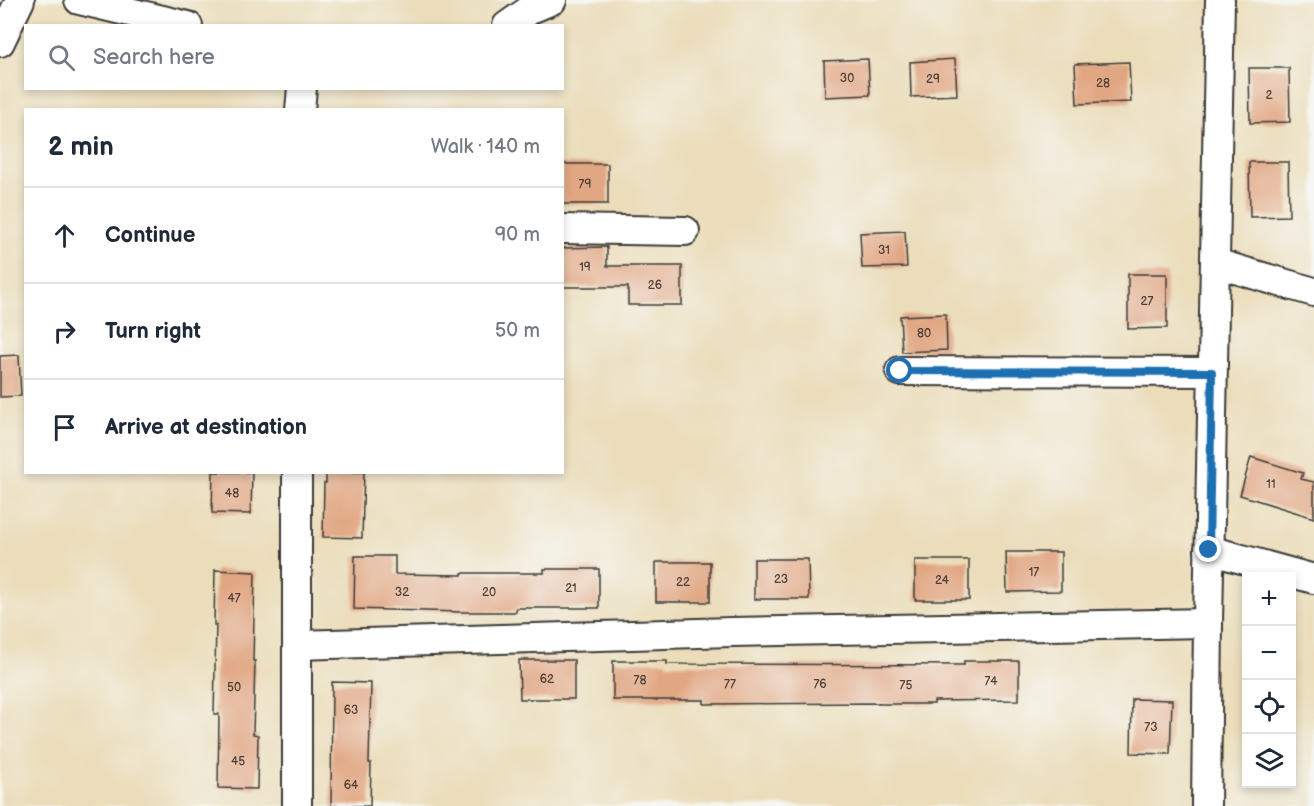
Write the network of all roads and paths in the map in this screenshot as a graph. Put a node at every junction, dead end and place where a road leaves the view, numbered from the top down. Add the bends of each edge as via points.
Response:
1 (79, 0) edge
2 (552, 0) edge
3 (1220, 0) edge
4 (180, 24) edge
5 (510, 24) edge
6 (302, 90) edge
7 (300, 108) edge
8 (564, 230) edge
9 (685, 231) dead end
10 (1215, 262) junction
11 (1314, 292) edge
12 (900, 371) dead end
13 (1212, 372) junction
14 (297, 474) edge
15 (1209, 550) junction
16 (1314, 579) edge
17 (1208, 623) junction
18 (297, 645) junction
19 (297, 806) edge
20 (1206, 806) edge

1 - 4 street
2 - 5 street
3 - 10 street
6 - 7 street
8 - 9 street
10 - 11 street
10 - 13 street
12 - 13 street
13 - 15 street
14 - 18 street
15 - 16 street
15 - 17 street
17 - 18 street
17 - 20 street
18 - 19 street

